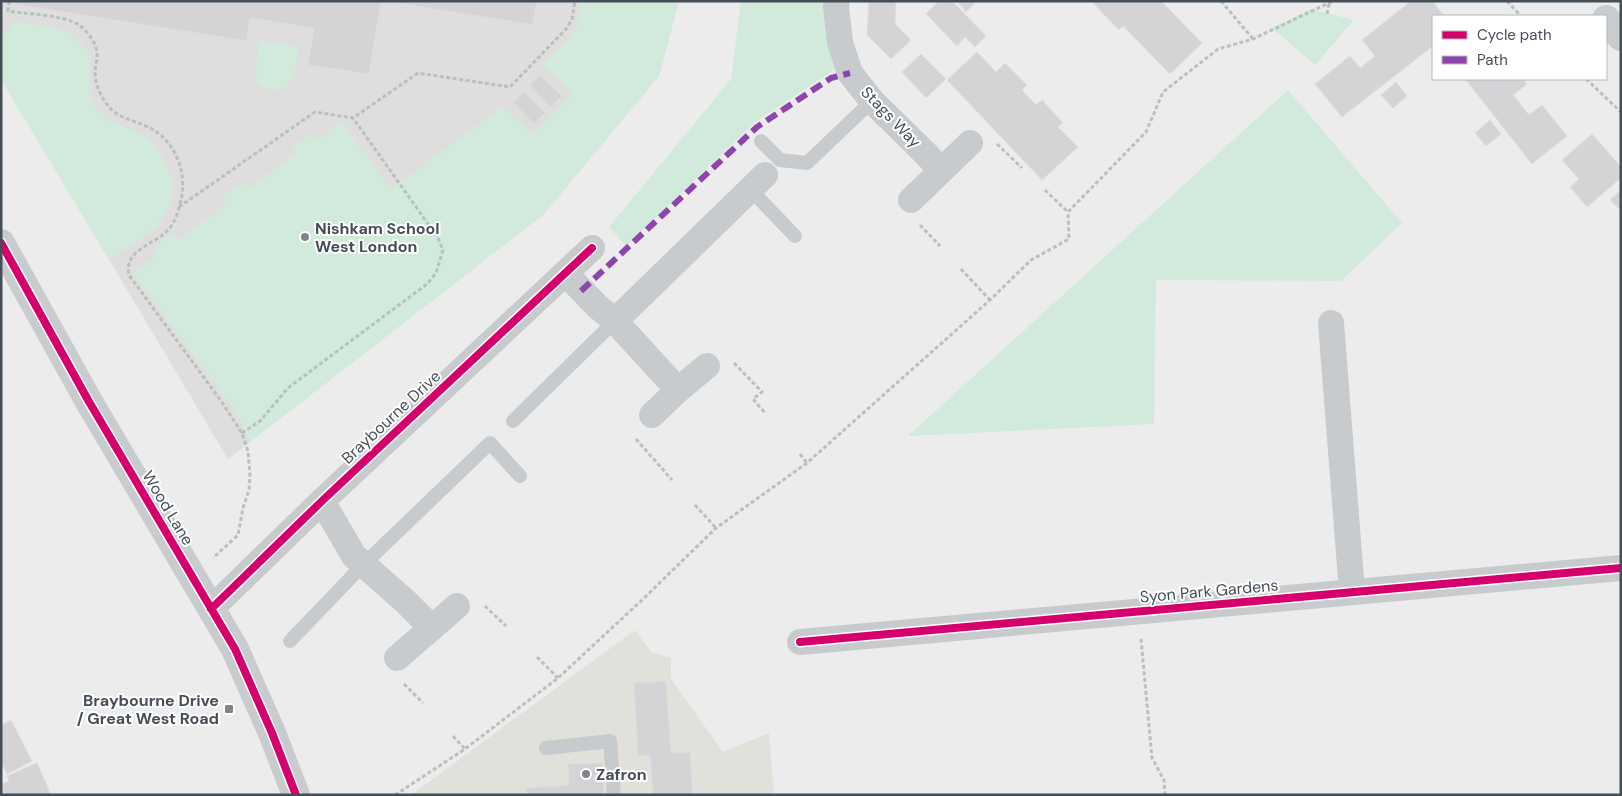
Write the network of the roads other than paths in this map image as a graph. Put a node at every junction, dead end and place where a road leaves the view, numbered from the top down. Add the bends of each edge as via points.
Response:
1 (837, 1) edge
2 (1591, 1) edge
3 (1603, 15) edge
4 (1607, 20) edge
5 (1621, 37) edge
6 (872, 100) junction
7 (761, 141) dead end
8 (970, 143) dead end
9 (941, 170) junction
10 (758, 182) joint
11 (911, 200) dead end
12 (795, 236) dead end
13 (1, 243) edge
14 (592, 248) dead end
15 (565, 273) junction
16 (615, 320) junction
17 (1331, 323) dead end
18 (707, 366) road end
19 (678, 390) junction
20 (652, 415) road end
21 (513, 420) dead end
22 (520, 476) dead end
23 (322, 501) junction
24 (363, 564) junction
25 (1621, 568) edge
26 (1352, 592) junction
27 (457, 606) dead end
28 (211, 608) junction
29 (432, 628) junction
30 (290, 641) dead end
31 (800, 642) dead end
32 (397, 658) dead end
33 (546, 748) dead end
34 (296, 795) edge
35 (614, 795) edge

1 - 6 street, Stags Way via 840,42 850,73
2 - 3 street
4 - 5 street
6 - 7 lane via 807,163 780,160
6 - 9 street, Stags Way
8 - 9 street
9 - 11 street
10 - 12 lane
10 - 16 street
13 - 28 street, Wood Lane via 88,400
14 - 15 street, Braybourne Drive
15 - 16 street
15 - 23 street, Braybourne Drive
16 - 19 street
16 - 21 lane
17 - 26 street
18 - 19 street
19 - 20 street
22 - 24 lane via 490,444
23 - 24 street via 354,556
23 - 28 street, Braybourne Drive
24 - 29 street
24 - 30 lane
25 - 26 street, Syon Park Gardens
26 - 31 street, Syon Park Gardens
27 - 29 street
28 - 34 street, Wood Lane via 235,649
29 - 32 street
33 - 35 lane via 610,742

